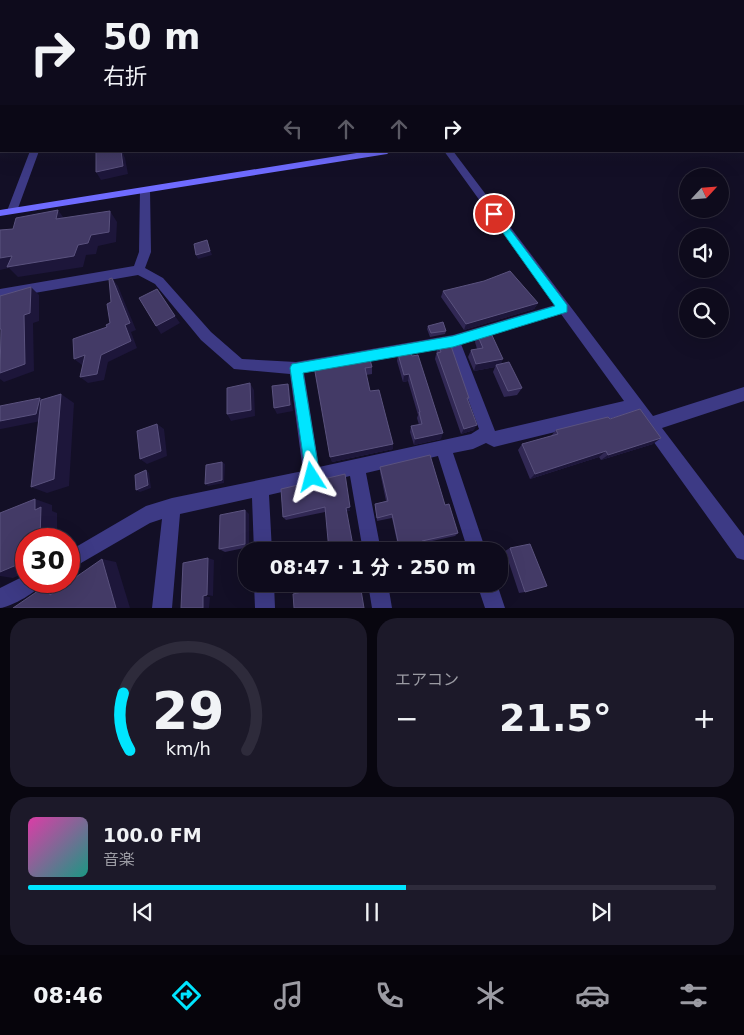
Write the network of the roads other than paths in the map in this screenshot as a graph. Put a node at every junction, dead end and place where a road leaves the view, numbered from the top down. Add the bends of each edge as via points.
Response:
1 (36, 152) edge
2 (381, 152) edge
3 (449, 152) edge
4 (145, 190) junction
5 (12, 212) junction
6 (0, 213) edge
7 (139, 270) junction
8 (0, 294) edge
9 (563, 308) junction
10 (453, 341) junction
11 (296, 368) junction
12 (744, 394) edge
13 (636, 405) junction
14 (650, 424) junction
15 (486, 434) junction
16 (443, 447) junction
17 (357, 466) junction
18 (312, 477) junction
19 (260, 488) junction
20 (172, 506) junction
21 (262, 542) edge
22 (370, 542) edge
23 (474, 542) edge
24 (744, 551) edge
25 (80, 554) edge
26 (15, 591) edge
27 (264, 592) edge
28 (379, 592) edge
29 (490, 592) edge
30 (0, 599) edge
31 (162, 608) edge
32 (265, 608) edge
33 (382, 608) edge
34 (495, 608) edge

1 - 5 street
2 - 4 street
3 - 9 street
4 - 5 street
4 - 7 street via 146,240
5 - 6 street
7 - 8 street
7 - 11 street via 159,281 206,336 239,365
9 - 10 street
9 - 13 street
10 - 11 street
10 - 15 street via 486,421
11 - 18 street
12 - 14 street
13 - 14 street
13 - 15 street via 494,439
14 - 24 street
15 - 16 street via 473,441
16 - 17 street
16 - 23 street
17 - 18 street
17 - 22 street
18 - 19 street
19 - 20 street
19 - 21 street
20 - 25 street via 146,515
20 - 31 street
26 - 30 street
27 - 32 street
28 - 33 street
29 - 34 street

